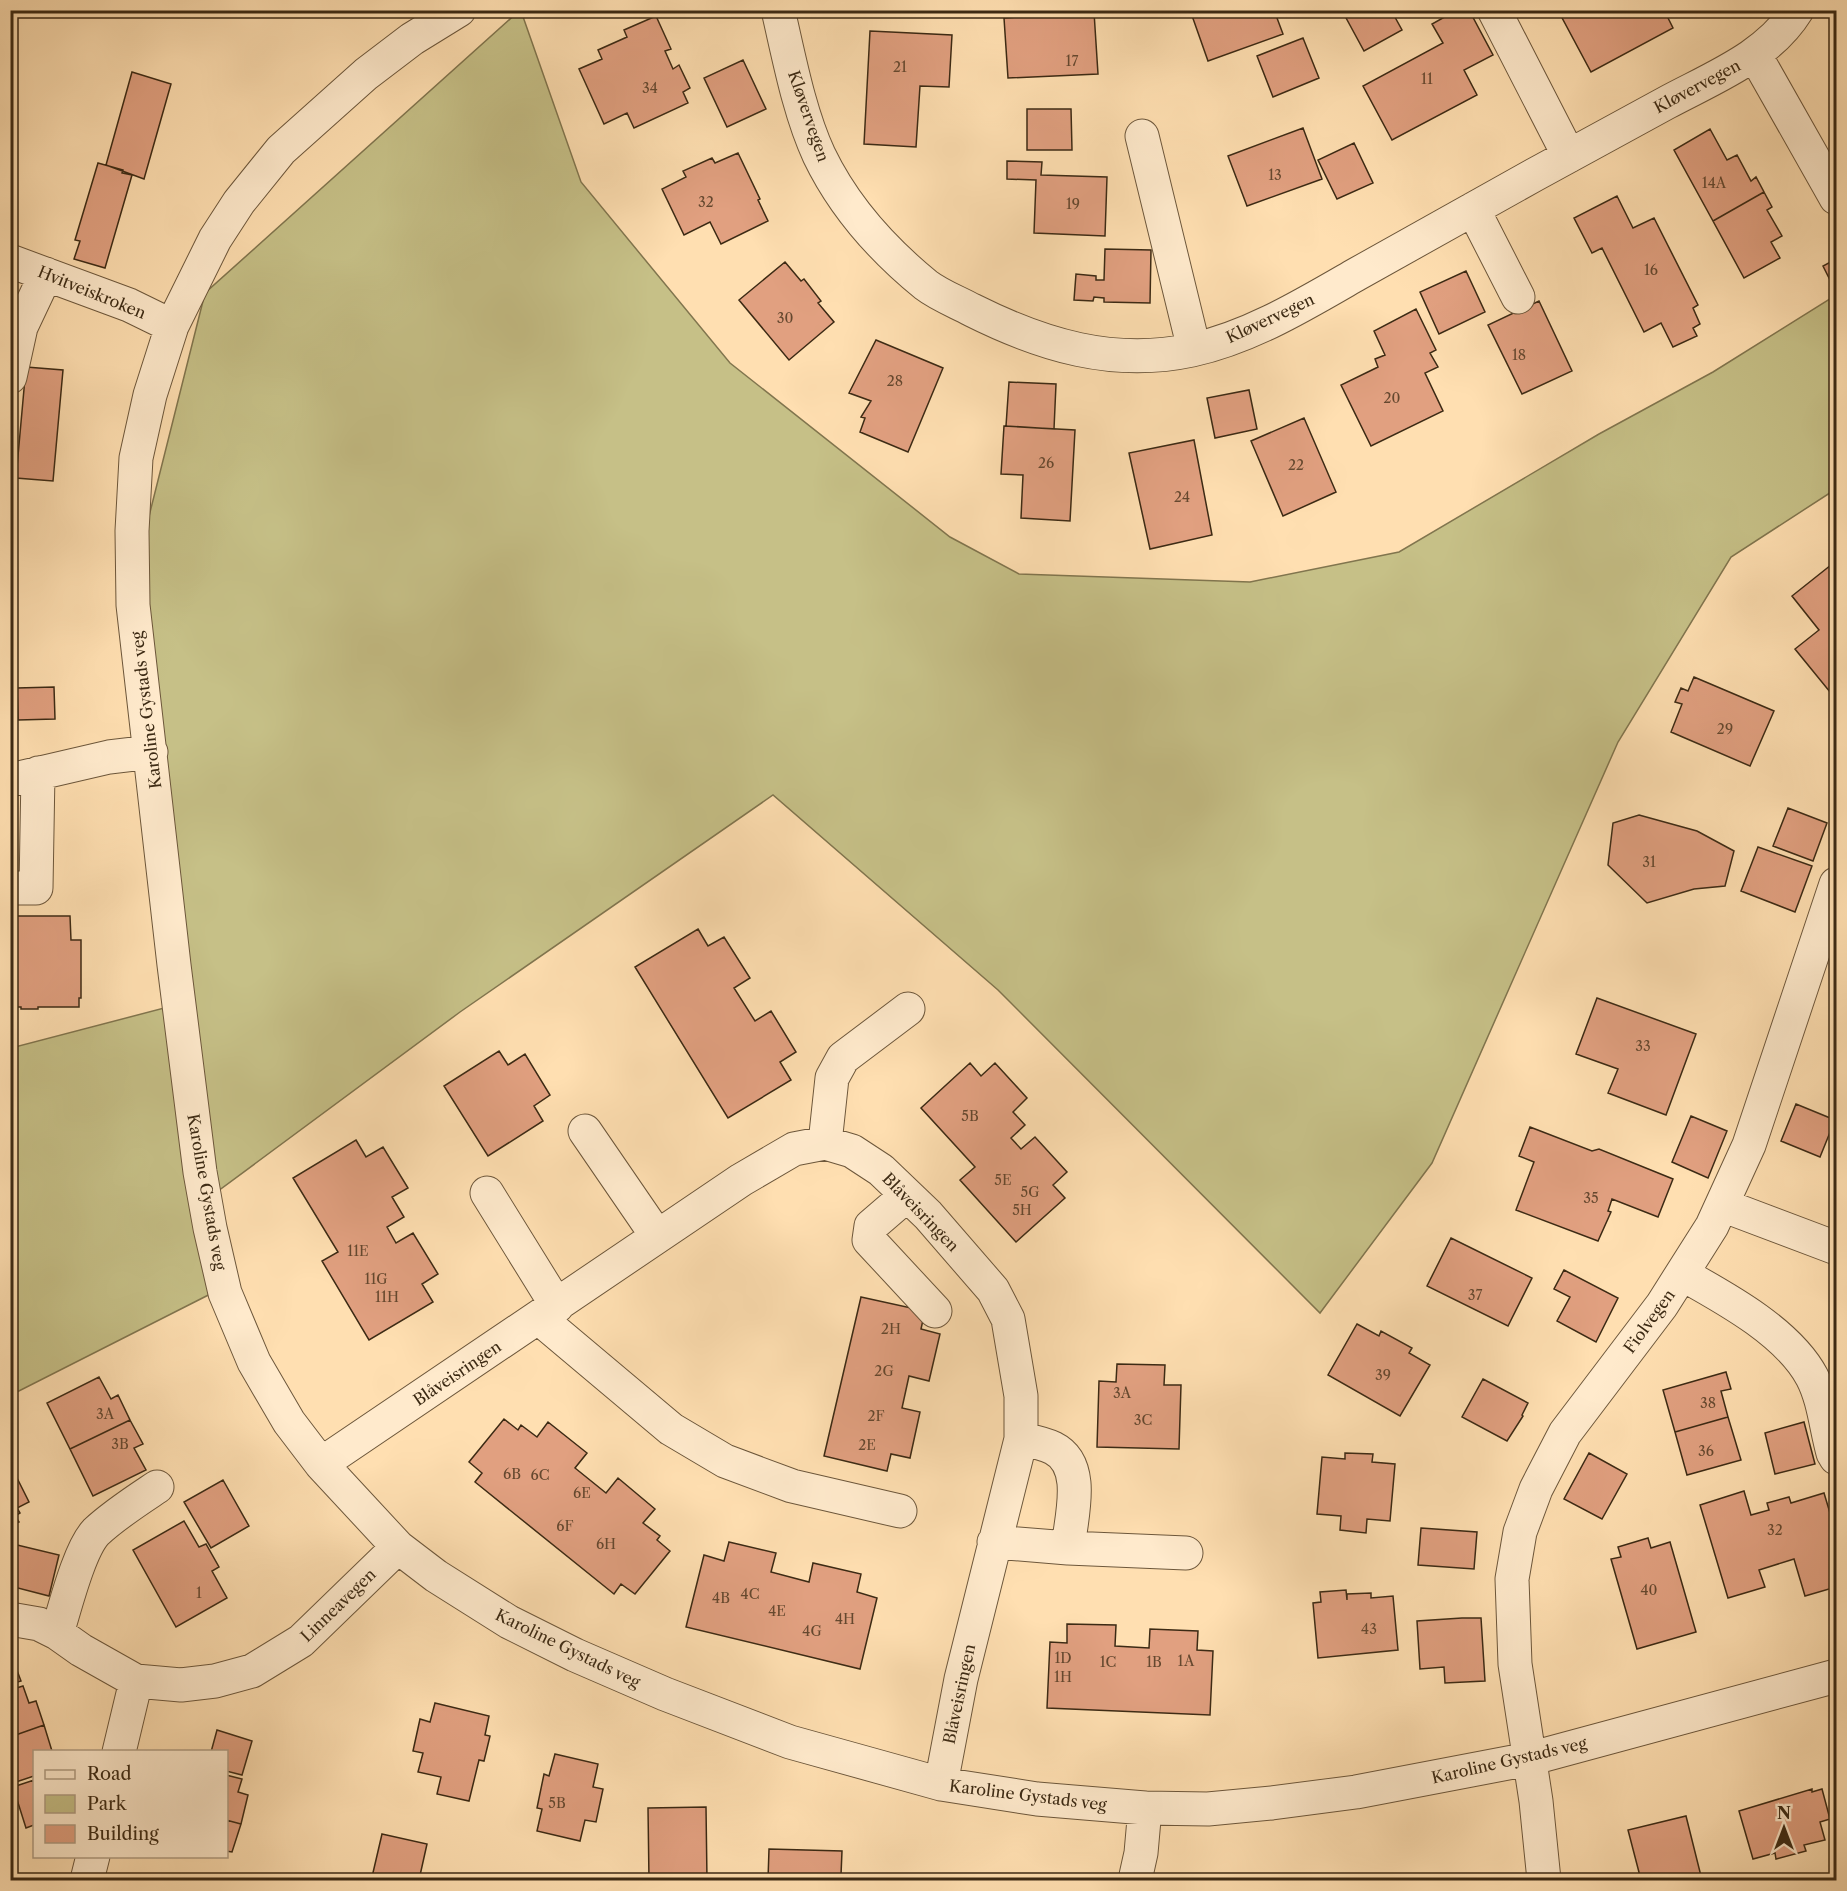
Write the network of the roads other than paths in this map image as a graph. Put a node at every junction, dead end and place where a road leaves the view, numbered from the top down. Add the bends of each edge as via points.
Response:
1 (459, 10) edge
2 (778, 10) edge
3 (1494, 10) edge
4 (1797, 10) edge
5 (1755, 55) junction
6 (1142, 136) dead end
7 (1569, 156) junction
8 (1836, 198) edge
9 (1473, 209) junction
10 (10, 261) edge
11 (46, 274) junction
12 (1518, 297) dead end
13 (172, 326) junction
14 (1194, 349) junction
15 (10, 377) edge
16 (151, 752) junction
17 (24, 777) edge
18 (1836, 884) edge
19 (10, 888) edge
20 (908, 1009) dead end
21 (585, 1131) dead end
22 (825, 1143) junction
23 (487, 1193) dead end
24 (907, 1195) junction
25 (1722, 1205) junction
26 (657, 1236) junction
27 (1836, 1248) edge
28 (1682, 1274) junction
29 (934, 1311) dead end
30 (548, 1312) junction
31 (1021, 1439) junction
32 (1836, 1458) edge
33 (321, 1464) junction
34 (157, 1487) dead end
35 (900, 1510) dead end
36 (994, 1542) junction
37 (398, 1547) junction
38 (1068, 1548) junction
39 (1186, 1553) dead end
40 (10, 1619) edge
41 (57, 1633) junction
42 (1836, 1676) edge
43 (136, 1681) junction
44 (119, 1750) edge
45 (1529, 1759) junction
46 (941, 1784) junction
47 (1145, 1808) junction
48 (93, 1858) edge
49 (87, 1881) edge
50 (1135, 1881) edge
51 (1544, 1881) edge

1 - 13 street, Karoline Gystads veg via 366,74 281,150 215,239
2 - 14 street, Kløvervegen via 818,153 840,192 867,227 929,287 1005,326 1060,347 1111,355 1154,356
3 - 7 street
4 - 5 street, Kløvervegen via 1790,22
5 - 7 street, Kløvervegen
5 - 8 street
6 - 14 street
7 - 9 street, Kløvervegen
9 - 12 street
9 - 14 street, Kløvervegen via 1296,309 1243,334
10 - 11 street, Hvitveiskroken
11 - 13 street, Hvitveiskroken via 129,305
11 - 15 street via 21,327
13 - 16 street, Karoline Gystads veg via 150,395 136,458 132,531 133,605
16 - 17 street via 109,757
16 - 33 street, Karoline Gystads veg via 200,1172 225,1293 254,1362 289,1422
17 - 19 street via 36,888
18 - 25 street, Fiolvegen via 1749,1145
20 - 22 street via 843,1058 832,1078
21 - 26 street
22 - 24 street, Blåveisringen via 852,1151 881,1170
22 - 26 street, Blåveisringen via 794,1149
23 - 30 street
24 - 29 street via 871,1226 869,1240
24 - 31 street, Blåveisringen via 993,1290 1008,1319 1021,1396
25 - 27 street
25 - 28 street, Fiolvegen
26 - 30 street, Blåveisringen
28 - 32 street via 1739,1305 1794,1353 1812,1377
28 - 45 street, Fiolvegen via 1565,1433 1536,1489 1520,1532 1512,1579 1512,1624
30 - 33 street, Blåveisringen
30 - 35 street via 671,1430 725,1461 792,1486
31 - 36 street, Blåveisringen
31 - 38 street via 1052,1447 1071,1465 1075,1482
33 - 37 street, Karoline Gystads veg
34 - 41 street via 95,1534 85,1550
36 - 38 street
36 - 46 street, Blåveisringen
37 - 43 street, Linneavegen via 301,1641 252,1671 181,1685
37 - 46 street, Karoline Gystads veg via 509,1622 665,1694 790,1742
38 - 39 street
40 - 41 street, Linneavegen via 39,1624
41 - 43 street, Linneavegen
42 - 45 street, Karoline Gystads veg
43 - 44 street
45 - 47 street, Karoline Gystads veg via 1356,1792 1272,1803 1208,1809
45 - 51 street, Fiolvegen
46 - 47 street, Karoline Gystads veg via 1037,1799
47 - 50 street
48 - 49 street

